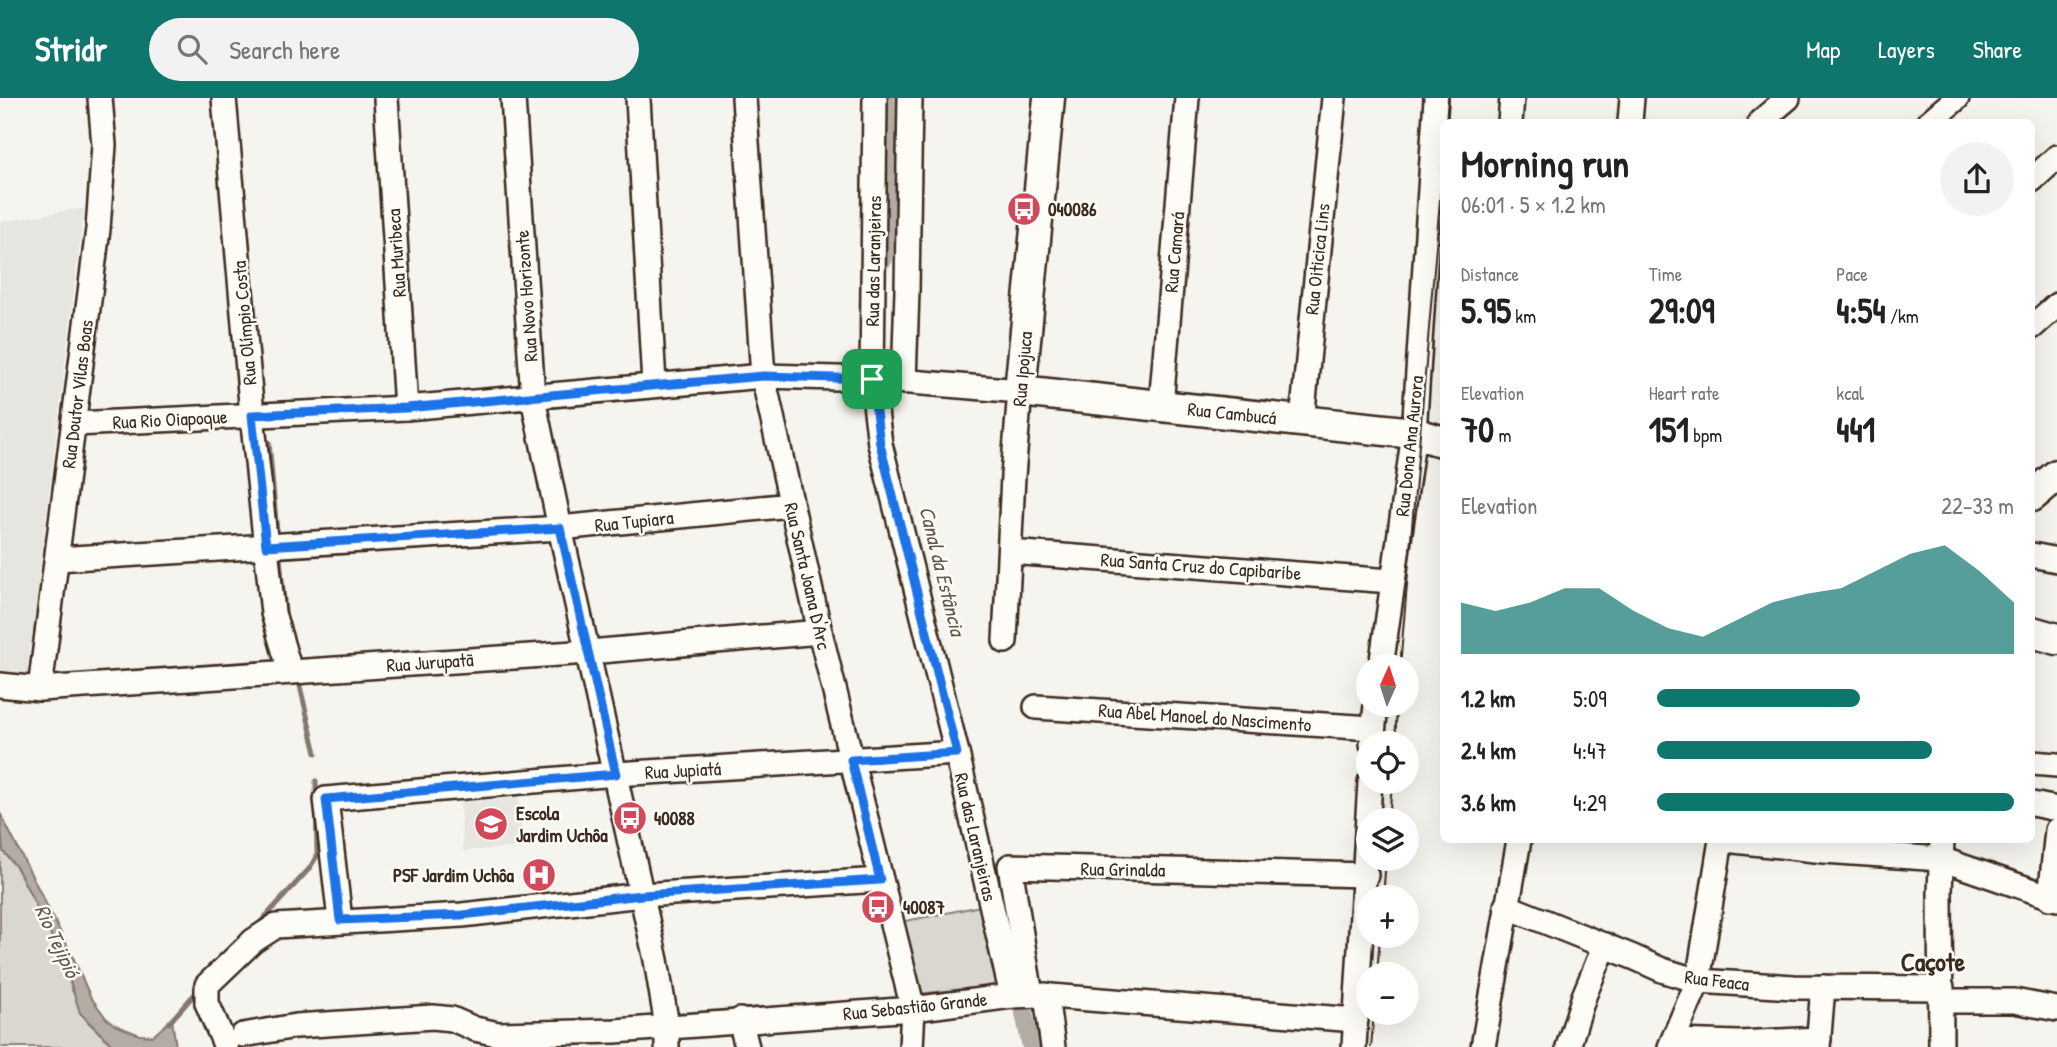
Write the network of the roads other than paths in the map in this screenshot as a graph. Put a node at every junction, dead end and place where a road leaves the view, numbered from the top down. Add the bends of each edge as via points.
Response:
1 (100, 98) edge
2 (224, 98) edge
3 (386, 98) edge
4 (513, 98) edge
5 (638, 98) edge
6 (744, 98) edge
7 (875, 98) edge
8 (910, 98) edge
9 (1049, 98) edge
10 (1187, 98) edge
11 (1334, 98) edge
12 (1436, 98) edge
13 (1512, 98) edge
14 (1788, 98) edge
15 (1957, 98) edge
16 (1510, 119) edge
17 (1764, 119) edge
18 (1932, 119) edge
19 (2057, 158) edge
20 (2035, 177) edge
21 (2057, 305) edge
22 (2035, 324) edge
23 (763, 376) junction
24 (873, 379) junction
25 (901, 381) junction
26 (654, 384) junction
27 (1020, 391) junction
28 (533, 398) junction
29 (1161, 405) junction
30 (406, 408) junction
31 (252, 415) junction
32 (1302, 421) junction
33 (75, 424) junction
34 (1414, 433) junction
35 (1440, 441) edge
36 (791, 505) junction
37 (560, 528) junction
38 (266, 546) junction
39 (1010, 552) junction
40 (2035, 556) edge
41 (57, 559) junction
42 (2057, 560) edge
43 (1391, 581) junction
44 (820, 632) junction
45 (2035, 633) edge
46 (2057, 639) edge
47 (1005, 641) dead end
48 (589, 652) junction
49 (1383, 654) edge
50 (290, 671) junction
51 (0, 684) edge
52 (40, 689) junction
53 (1036, 707) dead end
54 (1374, 726) edge
55 (957, 753) junction
56 (851, 760) junction
57 (2035, 762) edge
58 (2057, 765) edge
59 (616, 774) junction
60 (1369, 794) edge
61 (2035, 805) edge
62 (2057, 809) edge
63 (2057, 830) edge
64 (1518, 843) edge
65 (1722, 843) edge
66 (1751, 843) edge
67 (1942, 850) edge
68 (1366, 875) junction
69 (880, 880) junction
70 (642, 895) junction
71 (2053, 898) edge
72 (1506, 906) junction
73 (340, 920) junction
74 (1605, 945) junction
75 (1360, 962) edge
76 (1698, 981) junction
77 (1823, 987) junction
78 (1942, 994) junction
79 (1029, 995) junction
80 (913, 1009) junction
81 (2057, 1009) edge
82 (740, 1020) junction
83 (1356, 1020) joint
84 (667, 1036) edge
85 (472, 1038) edge
86 (234, 1041) edge
87 (1818, 1043) edge
88 (1671, 1044) edge
89 (747, 1047) edge
90 (911, 1047) edge
91 (1053, 1047) edge
92 (1354, 1047) edge
93 (1483, 1047) edge
94 (1568, 1047) edge
95 (1941, 1047) edge

1 - 33 street, Rua Doutor Vilas Boas via 104,145 98,229
2 - 31 street, Rua Olímpio Costa
3 - 30 street, Rua Muribeca
4 - 28 street, Rua Novo Horizonte
5 - 26 street
6 - 23 street, Rua Santa Joana D'Arc
7 - 24 street, Rua das Laranjeiras
8 - 25 street, Rua das Laranjeiras via 908,291
9 - 27 main road, Rua Ipojuca
10 - 29 street, Rua Camará
11 - 32 street, Rua Oiticica Lins
12 - 34 street, Rua Dona Ana Aurora
13 - 16 street
14 - 17 street
15 - 18 street
19 - 20 street
21 - 22 street
23 - 24 street, Rua Rio Oiapoque
23 - 26 street, Rua Rio Oiapoque
23 - 36 street, Rua Santa Joana D'Arc
24 - 25 street, Rua Rio Oiapoque
24 - 55 street, Rua das Laranjeiras via 880,444
25 - 27 street, Rua Rio Oiapoque
26 - 28 street, Rua Rio Oiapoque
27 - 29 main road, Rua Cambucá
27 - 39 street, Rua Ipojuca
28 - 30 street, Rua Rio Oiapoque
28 - 37 street, Rua Novo Horizonte
29 - 32 main road, Rua Cambucá
30 - 31 street, Rua Rio Oiapoque
31 - 33 street, Rua Rio Oiapoque
31 - 38 street, Rua Olímpio Costa
32 - 34 main road, Rua Cambucá
33 - 41 street, Rua Doutor Vilas Boas
34 - 35 main road, Rua Cambucá
34 - 43 street, Rua Dona Ana Aurora
36 - 37 street, Rua Tupiara
36 - 44 street, Rua Santa Joana D'Arc
37 - 38 street, Rua Tupiara
37 - 48 street, Rua Novo Horizonte
38 - 41 street, Rua Tupiara
38 - 50 street, Rua Olímpio Costa via 273,613
39 - 43 street, Rua Santa Cruz do Capibaribe
39 - 47 street, Rua Ipojuca
40 - 42 street
41 - 52 street, Rua Doutor Vilas Boas
43 - 49 street, Rua Dona Ana Aurora
44 - 48 street, Rua Jurupatã
44 - 56 street, Rua Santa Joana D'Arc
45 - 46 main road
48 - 50 street, Rua Jurupatã
48 - 59 street, Rua Novo Horizonte
50 - 52 street, Rua Jurupatã
51 - 52 street, Rua Jurupatã
53 - 54 street, Rua Abel Manoel do Nascimento
55 - 56 street, Rua Jupiatá
55 - 79 street, Rua das Laranjeiras
56 - 59 street, Rua Jupiatá
56 - 69 street, Rua Santa Joana D'Arc
57 - 58 street
59 - 70 street, Rua Novo Horizonte
59 - 73 street, Rua Jupiatá via 326,799
60 - 68 street
61 - 62 street
63 - 71 street
64 - 72 street
65 - 76 street
66 - 67 street via 1824,851
67 - 71 street
67 - 78 street
68 - 75 street
68 - 79 street, Rua Grinalda via 1010,866
69 - 70 street
69 - 80 street, Rua Santa Joana D'Arc
70 - 73 street via 478,914
70 - 84 street, Rua Novo Horizonte
72 - 74 street, Rua Feaca
72 - 93 street
73 - 86 street via 276,926 253,941 207,985 207,1003
74 - 76 street, Rua Feaca
74 - 94 street
76 - 77 street, Rua Feaca
76 - 88 street
77 - 78 street, Rua Feaca
77 - 87 street
78 - 81 street, Rua Feaca
78 - 95 street
79 - 80 street, Rua Sebastião Grande
79 - 83 street, Rua Sebastião Grande
79 - 91 street, Rua das Laranjeiras
80 - 82 street, Rua Sebastião Grande
80 - 90 street, Rua Santa Joana D'Arc
82 - 84 street, Rua Sebastião Grande
82 - 89 street
83 - 92 street
84 - 85 street, Rua Sebastião Grande via 615,1031
85 - 86 street, Rua Sebastião Grande via 452,1019 433,1017 296,1026
87 - 88 street

